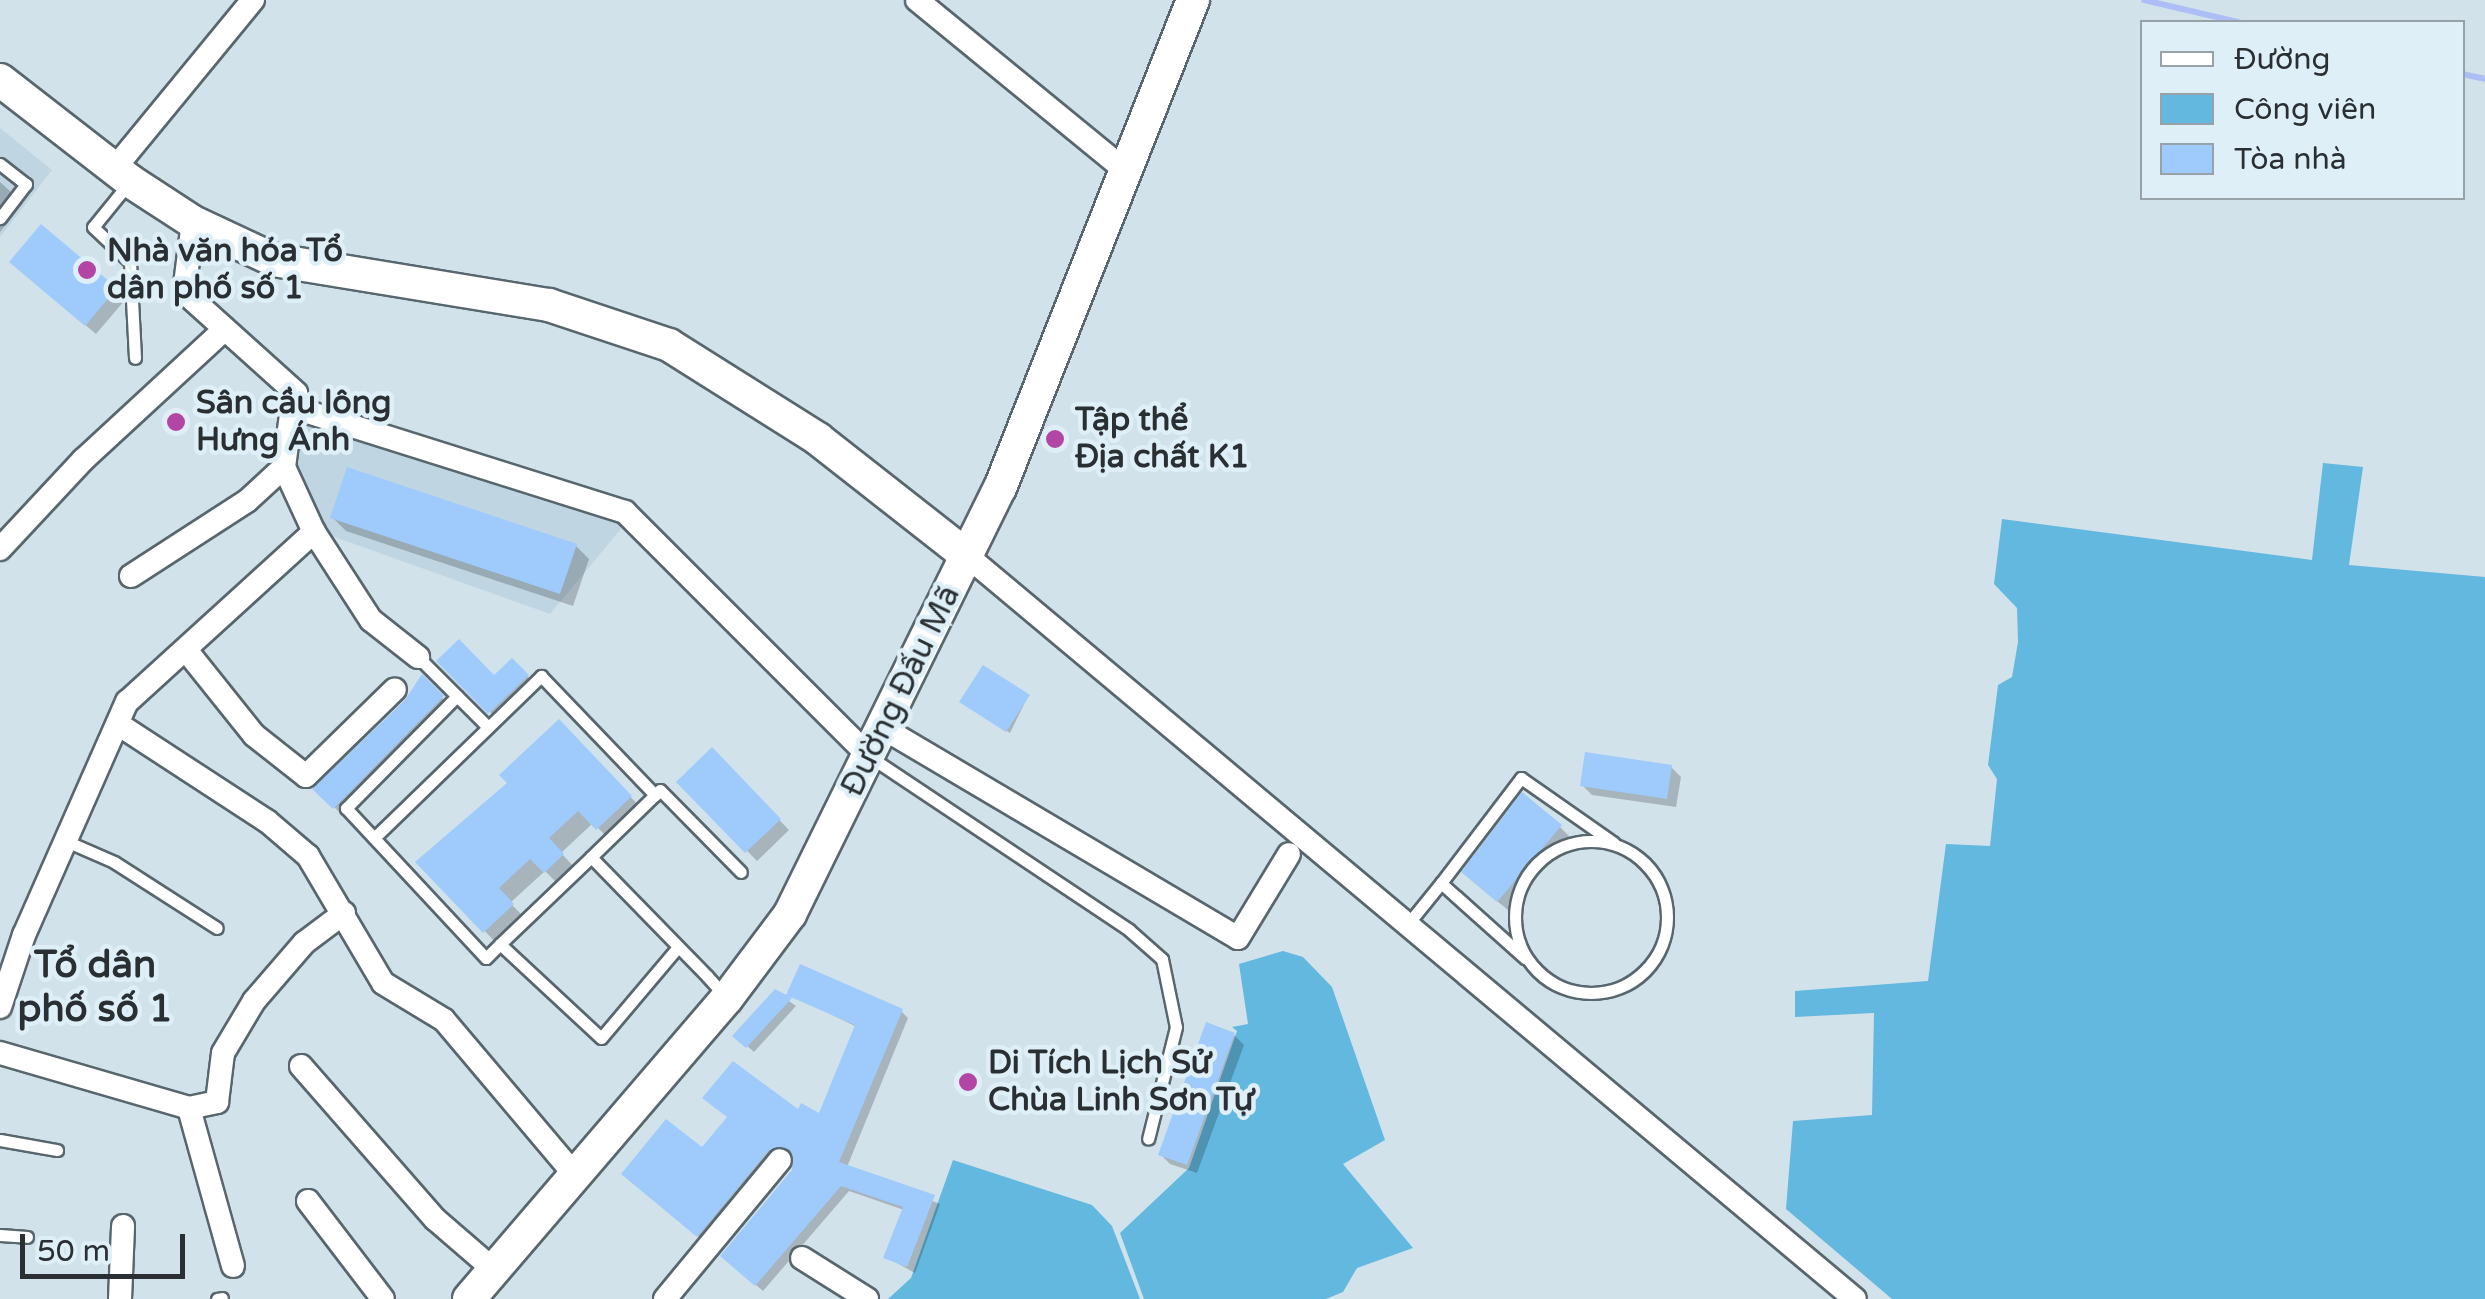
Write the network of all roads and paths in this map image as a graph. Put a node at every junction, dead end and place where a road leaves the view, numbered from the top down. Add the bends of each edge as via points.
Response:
1 (253, 0) edge
2 (917, 0) edge
3 (1193, 0) edge
4 (0, 80) edge
5 (0, 164) edge
6 (1122, 168) junction
7 (122, 175) junction
8 (0, 218) edge
9 (193, 222) junction
10 (225, 330) junction
11 (135, 358) dead end
12 (292, 408) junction
13 (284, 467) junction
14 (314, 532) junction
15 (0, 550) edge
16 (966, 555) junction
17 (131, 576) dead end
18 (186, 650) junction
19 (418, 657) joint
20 (394, 689) dead end
21 (457, 696) junction
22 (118, 724) junction
23 (488, 728) junction
24 (876, 742) junction
25 (655, 795) junction
26 (374, 838) junction
27 (66, 842) junction
28 (1621, 848) junction
29 (1289, 854) dead end
30 (591, 857) junction
31 (741, 872) dead end
32 (1441, 884) junction
33 (344, 913) junction
34 (1407, 925) junction
35 (216, 928) dead end
36 (500, 944) junction
37 (678, 947) junction
38 (8, 960) edge
39 (1530, 963) junction
40 (727, 998) junction
41 (0, 1007) edge
42 (0, 1054) edge
43 (301, 1066) dead end
44 (189, 1108) junction
45 (1148, 1138) dead end
46 (0, 1140) edge
47 (57, 1150) dead end
48 (780, 1160) dead end
49 (576, 1176) junction
50 (308, 1201) dead end
51 (123, 1226) dead end
52 (0, 1235) edge
53 (27, 1236) dead end
54 (802, 1258) dead end
55 (232, 1266) dead end
56 (494, 1270) junction
57 (120, 1299) edge
58 (382, 1299) edge
59 (470, 1299) edge
60 (665, 1299) edge
61 (867, 1299) edge
62 (1854, 1299) edge

1 - 7 street
2 - 6 street
3 - 6 street, Đường Đấu Mã
4 - 7 street
5 - 8 lane via 26,184
6 - 16 street, Đường Đấu Mã via 1000,488
7 - 9 street
7 - 11 lane via 94,228 130,262
9 - 10 street via 184,292
9 - 16 street via 274,260 549,305 668,345 818,440
10 - 12 street via 296,392
10 - 15 street via 83,460
12 - 13 street
12 - 24 street via 624,512
13 - 14 street
13 - 17 street via 247,502
14 - 18 street
14 - 19 street via 371,620
16 - 24 street, Đường Đấu Mã
16 - 34 street
18 - 20 street via 254,735 306,776
18 - 22 street via 128,702
19 - 21 lane
21 - 23 lane
21 - 26 lane via 346,808
22 - 27 street
22 - 33 street via 267,821 308,856
23 - 25 lane via 540,676
23 - 26 lane
24 - 29 street via 1238,938
24 - 40 street, Đường Đấu Mã via 790,914
24 - 45 lane via 1162,959 1176,1027
25 - 30 lane
25 - 31 lane via 660,790
26 - 36 lane via 486,958
27 - 35 lane via 114,862
27 - 38 street
28 - 32 lane via 1521,778
28 - 39 lane via 1569,845 1535,865 1515,913
28 - 39 lane via 1646,865 1662,891 1666,932 1654,960 1632,981 1593,993 1554,983
30 - 36 lane
30 - 37 lane
32 - 34 lane
32 - 39 lane
33 - 44 street via 304,943 254,1001 223,1053 217,1102
33 - 49 street via 383,983 444,1020
34 - 62 street
36 - 37 lane via 601,1038
37 - 40 lane
38 - 41 street
40 - 49 street, Đường Đấu Mã
42 - 44 street
43 - 56 street via 435,1219
44 - 55 street
46 - 47 lane
48 - 60 street
49 - 56 street, Đường Đấu Mã
50 - 58 street
51 - 57 street
52 - 53 lane
54 - 61 street
56 - 59 street, Đường Đấu Mã

